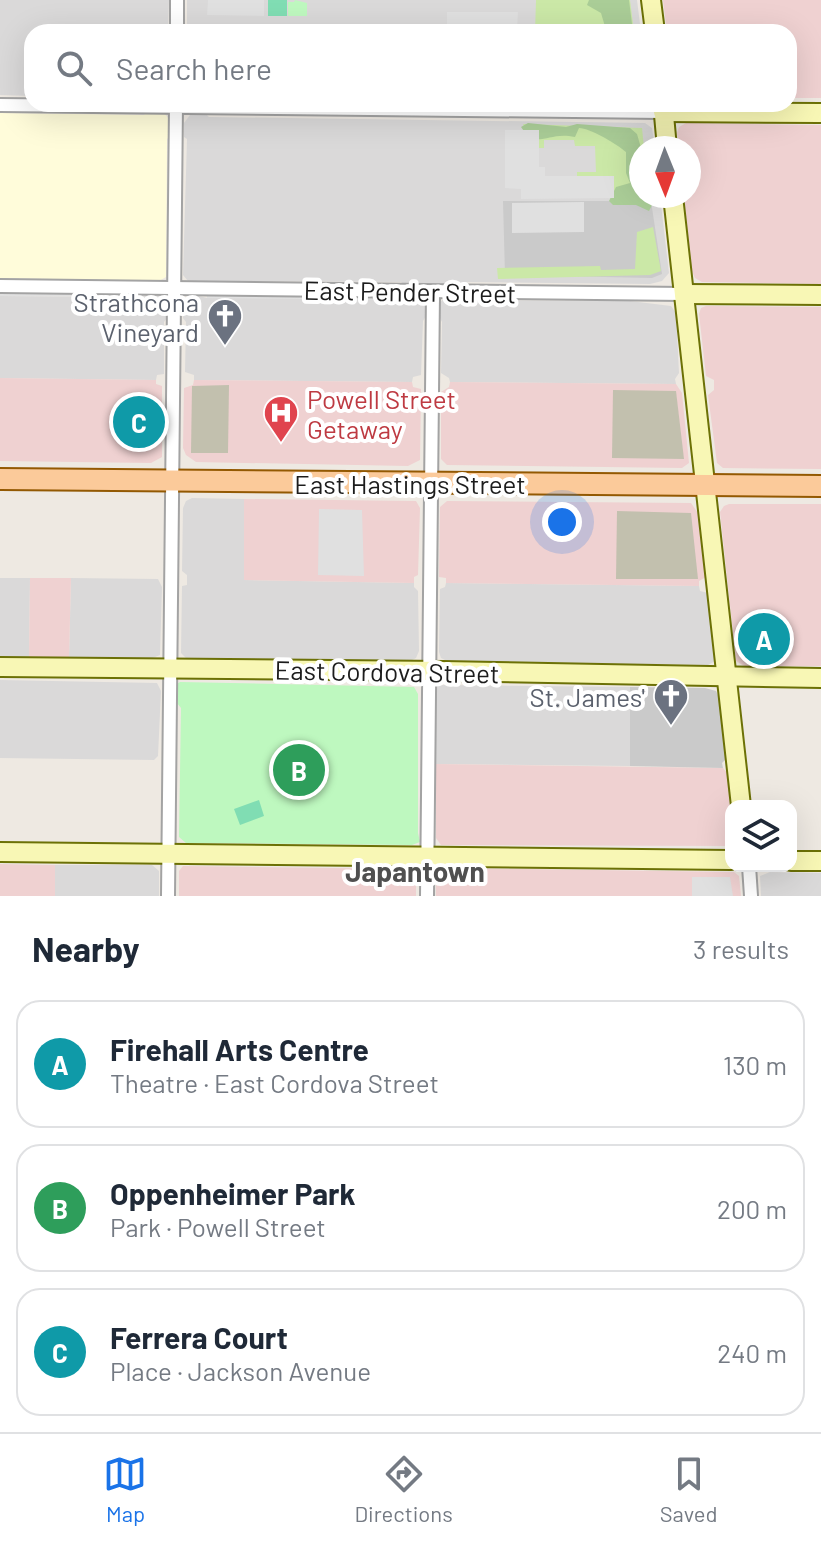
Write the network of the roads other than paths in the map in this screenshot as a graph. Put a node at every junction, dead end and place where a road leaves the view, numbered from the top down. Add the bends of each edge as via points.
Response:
1 (177, 0) edge
2 (651, 0) edge
3 (177, 24) edge
4 (654, 24) edge
5 (0, 105) edge
6 (24, 105) edge
7 (176, 112) edge
8 (663, 112) edge
9 (789, 112) edge
10 (821, 113) edge
11 (666, 136) edge
12 (674, 208) edge
13 (0, 286) edge
14 (174, 288) junction
15 (433, 292) junction
16 (684, 294) junction
17 (821, 295) edge
18 (0, 479) edge
19 (172, 481) junction
20 (431, 484) junction
21 (706, 486) junction
22 (821, 486) edge
23 (0, 667) edge
24 (169, 668) junction
25 (428, 671) junction
26 (728, 677) junction
27 (821, 678) edge
28 (740, 800) edge
29 (0, 852) edge
30 (169, 853) junction
31 (427, 856) junction
32 (725, 860) edge
33 (797, 861) edge
34 (821, 861) edge
35 (749, 872) edge
36 (168, 896) edge
37 (427, 896) edge
38 (751, 896) edge

1 - 3 street
2 - 4 main road
5 - 6 street
7 - 14 street
8 - 11 main road
9 - 10 main road
12 - 16 main road
13 - 14 street, East Pender Street
14 - 15 street, East Pender Street
14 - 19 street
15 - 16 street, East Pender Street
15 - 20 street
16 - 17 main road, East Pender Street
16 - 21 main road
18 - 19 main road, East Hastings Street
19 - 20 main road, East Hastings Street
19 - 24 street
20 - 21 main road, East Hastings Street
20 - 25 street
21 - 22 main road, East Hastings Street
21 - 26 main road
23 - 24 main road, East Cordova Street
24 - 25 main road, East Cordova Street
24 - 30 street
25 - 26 main road, East Cordova Street
25 - 31 street
26 - 27 main road, East Cordova Street
26 - 28 main road
29 - 30 main road
30 - 31 main road
30 - 36 street
31 - 32 main road
31 - 37 street
33 - 34 main road
35 - 38 street

